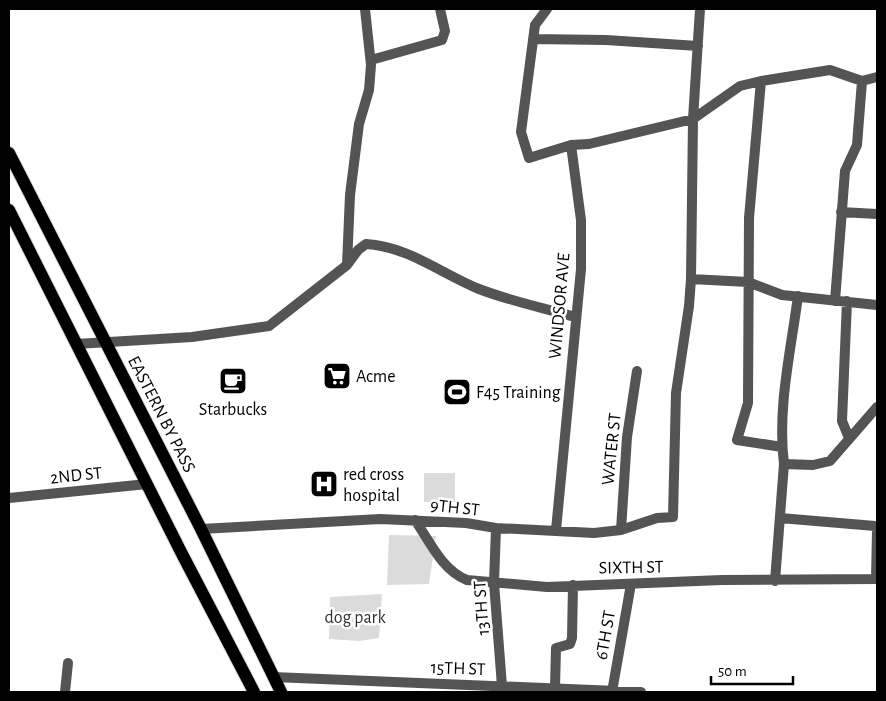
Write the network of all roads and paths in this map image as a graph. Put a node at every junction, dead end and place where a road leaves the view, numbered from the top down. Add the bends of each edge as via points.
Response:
1 (364, 9) edge
2 (440, 9) edge
3 (547, 9) edge
4 (700, 9) edge
5 (533, 39) junction
6 (698, 46) junction
7 (371, 60) junction
8 (877, 77) edge
9 (761, 81) junction
10 (862, 81) junction
11 (692, 119) junction
12 (571, 145) junction
13 (9, 153) edge
14 (9, 210) edge
15 (841, 212) junction
16 (877, 214) edge
17 (347, 265) junction
18 (691, 279) junction
19 (748, 282) junction
20 (798, 296) junction
21 (835, 301) junction
22 (847, 301) junction
23 (877, 305) edge
24 (575, 317) junction
25 (105, 342) junction
26 (76, 344) junction
27 (637, 371) dead end
28 (877, 407) edge
29 (849, 438) junction
30 (782, 447) junction
31 (784, 464) junction
32 (147, 484) junction
33 (9, 498) edge
34 (780, 518) junction
35 (415, 520) junction
36 (496, 528) junction
37 (201, 529) junction
38 (556, 530) junction
39 (621, 530) junction
40 (876, 579) edge
41 (775, 582) junction
42 (494, 583) junction
43 (630, 584) junction
44 (573, 585) junction
45 (68, 663) dead end
46 (273, 676) junction
47 (502, 686) junction
48 (555, 688) junction
49 (612, 691) edge
50 (65, 692) edge
51 (254, 692) edge
52 (281, 692) edge
53 (642, 692) edge

1 - 7 street
2 - 7 street via 444,31 442,40
3 - 5 street via 535,24
4 - 6 street
5 - 6 street
5 - 12 street via 522,138 529,158
6 - 11 street
7 - 17 street via 350,195
8 - 10 street
9 - 10 street via 830,70
9 - 11 street via 740,86
9 - 19 street via 749,218
10 - 15 street via 857,145 845,171
11 - 12 street via 589,144
11 - 18 street
12 - 24 street, WINDSOR AVE via 581,220 581,269
13 - 25 main road, EASTERN BY PASS
14 - 26 main road
15 - 16 street
15 - 21 street
17 - 24 street via 366,244 379,245 402,252 480,289
17 - 25 street via 269,326 192,337
18 - 19 street
18 - 39 street, 9TH ST via 676,393 673,517 657,518
19 - 20 street via 782,295
19 - 30 street via 748,403 737,440
20 - 21 street
20 - 30 street via 786,380
21 - 22 street
22 - 23 street
22 - 29 street via 842,421
24 - 38 street, WINDSOR AVE
25 - 26 street
25 - 37 main road, EASTERN BY PASS
26 - 32 main road
27 - 39 street, WATER ST via 627,437
28 - 29 street
29 - 31 street via 830,460 814,465
30 - 31 street
31 - 34 street
32 - 33 street, 2ND ST
32 - 51 main road
34 - 40 street via 873,525 877,530
34 - 41 street
35 - 36 street, 9TH ST
35 - 37 street, 9TH ST
35 - 42 street, SIXTH ST via 455,575
36 - 38 street, 9TH ST
36 - 42 street, 13TH ST
37 - 46 main road, EASTERN BY PASS
38 - 39 street, 9TH ST via 571,533
40 - 41 street, SIXTH ST
41 - 43 street, SIXTH ST via 722,580
42 - 44 street, SIXTH ST
42 - 47 street, 13TH ST
43 - 44 street, SIXTH ST
43 - 49 street, 6TH ST
44 - 48 street via 572,638 570,644 556,648
45 - 50 street
46 - 47 street, 15TH ST
46 - 52 main road, EASTERN BY PASS
47 - 48 street, 15TH ST
48 - 49 street, 15TH ST
49 - 53 street, 15TH ST

